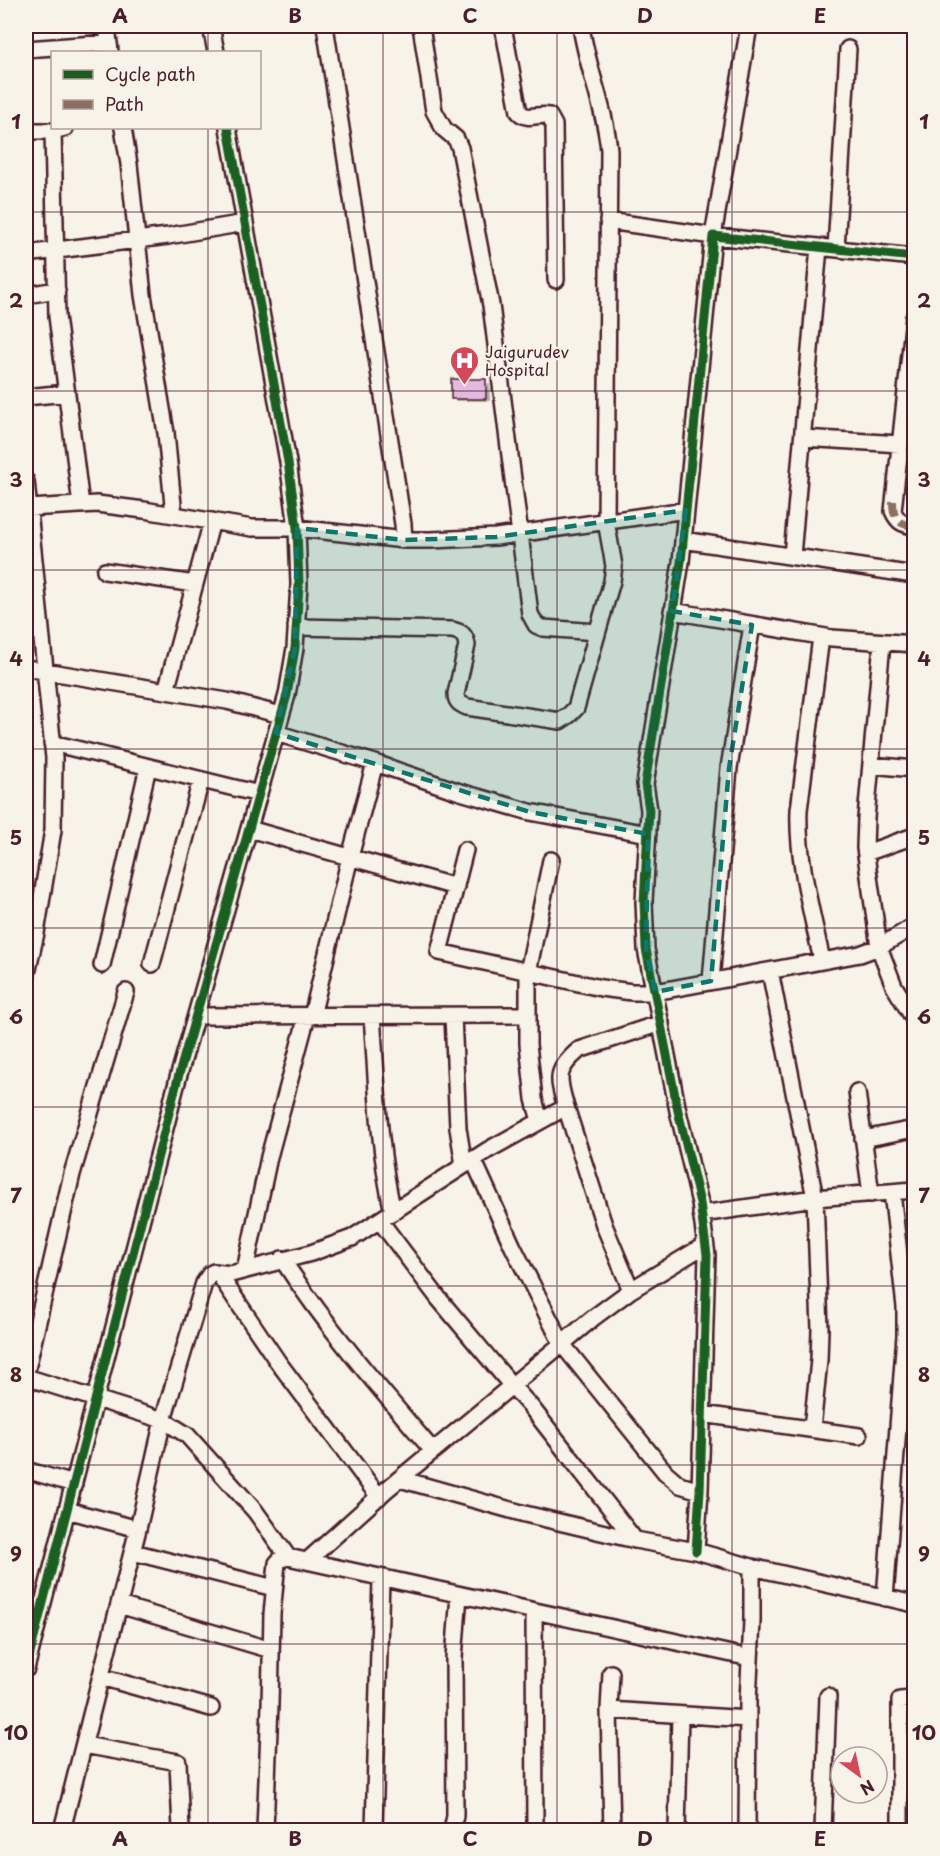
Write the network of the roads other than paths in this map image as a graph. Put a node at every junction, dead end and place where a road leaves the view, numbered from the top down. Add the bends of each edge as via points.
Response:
1 (107, 26) edge
2 (211, 26) edge
3 (325, 26) edge
4 (421, 26) edge
5 (503, 26) edge
6 (581, 26) edge
7 (749, 26) edge
8 (110, 48) edge
9 (26, 49) edge
10 (848, 49) dead end
11 (216, 51) edge
12 (59, 129) edge
13 (123, 129) edge
14 (228, 129) edge
15 (26, 131) edge
16 (608, 221) junction
17 (245, 223) junction
18 (713, 236) junction
19 (137, 240) junction
20 (819, 247) junction
21 (836, 249) junction
22 (57, 250) junction
23 (26, 254) edge
24 (915, 257) edge
25 (556, 280) dead end
26 (57, 290) junction
27 (26, 295) edge
28 (915, 317) edge
29 (66, 393) junction
30 (26, 397) edge
31 (803, 438) junction
32 (900, 444) junction
33 (26, 481) edge
34 (81, 505) junction
35 (686, 510) junction
36 (174, 515) junction
37 (28, 517) edge
38 (212, 521) junction
39 (606, 521) junction
40 (915, 526) edge
41 (297, 528) junction
42 (521, 533) junction
43 (404, 540) junction
44 (683, 540) junction
45 (792, 556) junction
46 (105, 571) dead end
47 (915, 575) edge
48 (195, 584) junction
49 (672, 611) junction
50 (752, 625) junction
51 (296, 627) junction
52 (597, 632) junction
53 (820, 637) junction
54 (882, 643) junction
55 (915, 644) edge
56 (26, 668) edge
57 (44, 671) junction
58 (165, 691) junction
59 (281, 716) junction
60 (276, 733) junction
61 (52, 743) junction
62 (375, 763) junction
63 (871, 765) junction
64 (148, 767) junction
65 (915, 769) edge
66 (201, 780) junction
67 (259, 794) junction
68 (249, 828) junction
69 (648, 834) junction
70 (915, 836) edge
71 (465, 850) dead end
72 (866, 854) junction
73 (350, 857) junction
74 (551, 860) dead end
75 (456, 887) junction
76 (915, 926) edge
77 (31, 932) edge
78 (879, 947) junction
79 (822, 961) junction
80 (152, 964) dead end
81 (102, 965) dead end
82 (770, 971) junction
83 (528, 972) junction
84 (26, 978) edge
85 (711, 981) junction
86 (126, 992) dead end
87 (656, 992) junction
88 (528, 1015) junction
89 (196, 1016) junction
90 (309, 1016) junction
91 (372, 1016) junction
92 (453, 1016) junction
93 (915, 1018) edge
94 (661, 1023) junction
95 (857, 1092) dead end
96 (566, 1107) junction
97 (540, 1121) junction
98 (915, 1129) edge
99 (863, 1139) junction
100 (469, 1162) junction
101 (915, 1190) edge
102 (892, 1192) junction
103 (871, 1194) junction
104 (815, 1198) junction
105 (393, 1212) junction
106 (701, 1214) junction
107 (380, 1221) junction
108 (705, 1245) junction
109 (282, 1260) junction
110 (245, 1270) junction
111 (218, 1273) junction
112 (631, 1290) junction
113 (562, 1344) junction
114 (26, 1375) edge
115 (512, 1386) junction
116 (97, 1398) junction
117 (702, 1414) junction
118 (164, 1420) junction
119 (812, 1429) junction
120 (859, 1436) dead end
121 (433, 1451) junction
122 (26, 1470) edge
123 (400, 1479) junction
124 (74, 1484) junction
125 (700, 1491) junction
126 (379, 1497) junction
127 (67, 1510) junction
128 (138, 1530) junction
129 (635, 1540) junction
130 (696, 1551) junction
131 (133, 1552) junction
132 (288, 1557) junction
133 (307, 1562) junction
134 (752, 1567) junction
135 (381, 1578) junction
136 (274, 1588) junction
137 (459, 1595) junction
138 (885, 1598) junction
139 (915, 1604) edge
140 (119, 1605) junction
141 (534, 1611) junction
142 (271, 1650) junction
143 (750, 1658) junction
144 (26, 1669) edge
145 (611, 1673) dead end
146 (101, 1677) junction
147 (828, 1696) dead end
148 (915, 1700) edge
149 (212, 1708) dead end
150 (609, 1710) junction
151 (680, 1715) junction
152 (748, 1719) junction
153 (84, 1745) junction
154 (62, 1830) edge
155 (181, 1830) edge
156 (265, 1830) edge
157 (374, 1830) edge
158 (452, 1830) edge
159 (535, 1830) edge
160 (612, 1830) edge
161 (677, 1830) edge
162 (747, 1830) edge
163 (823, 1830) edge
164 (900, 1830) edge

1 - 8 street
2 - 11 street
3 - 43 street
4 - 42 street via 434,111 460,148 488,286
5 - 25 street via 519,112 529,117 549,116 554,125
6 - 16 street via 607,128
7 - 18 street
8 - 9 street
10 - 21 street
12 - 15 street
12 - 22 street
13 - 19 street
14 - 17 street
16 - 18 street
16 - 39 street
17 - 19 street
17 - 41 street
18 - 20 street
18 - 35 street
19 - 22 street
19 - 36 street
20 - 21 street
20 - 31 street
21 - 24 street
22 - 23 street
22 - 26 street
26 - 27 street
26 - 29 street
28 - 32 street
29 - 30 street
29 - 34 street
31 - 32 street
31 - 45 street
32 - 40 street via 893,511 903,525
33 - 37 street
34 - 36 street
34 - 37 street
35 - 39 street
35 - 44 street
36 - 38 street
37 - 57 street
38 - 41 street via 252,528
38 - 48 street
39 - 42 street
39 - 52 street via 614,566
41 - 43 street
41 - 51 street
42 - 43 street via 463,540
42 - 52 street via 532,621 543,628
44 - 45 street
44 - 49 street
45 - 47 street
46 - 48 street
48 - 58 street
49 - 50 street
49 - 69 street via 645,784
50 - 53 street
50 - 85 street via 729,768
51 - 52 street via 461,632 467,645 456,694 459,704 560,721 576,708
51 - 59 street
53 - 54 street
53 - 79 street via 798,829
54 - 55 street
54 - 63 street
56 - 57 street
57 - 58 street
57 - 61 street
58 - 59 street via 227,701
59 - 60 street
60 - 62 street
60 - 67 street
61 - 64 street
61 - 77 street via 53,830
62 - 69 street via 531,812
62 - 73 street
63 - 65 street
63 - 72 street
64 - 66 street
64 - 81 street
66 - 67 street
66 - 80 street
67 - 68 street
68 - 73 street
68 - 89 street
69 - 87 street via 646,949
70 - 72 street
71 - 75 street
72 - 78 street
73 - 75 street
73 - 90 street
74 - 83 street
75 - 83 street via 439,952
76 - 78 street
77 - 84 street
78 - 79 street
78 - 93 street via 894,986
79 - 82 street
82 - 85 street
82 - 104 street
83 - 87 street via 601,988
83 - 88 street
85 - 87 street
86 - 114 street via 72,1174
87 - 94 street
88 - 92 street
88 - 97 street via 534,1099
89 - 90 street
89 - 116 street
90 - 91 street
90 - 110 street via 269,1157
91 - 92 street
91 - 105 street via 386,1185
92 - 100 street via 458,1128
94 - 96 street via 579,1050 568,1059 559,1074
94 - 106 street
95 - 99 street
96 - 97 street
96 - 112 street via 604,1225
97 - 100 street
98 - 99 street
99 - 103 street
100 - 105 street
100 - 113 street
101 - 102 street
102 - 103 street
102 - 138 street via 905,1316
103 - 104 street
104 - 106 street
104 - 119 street via 820,1329
105 - 107 street
106 - 108 street
107 - 109 street via 352,1238
107 - 115 street
108 - 112 street
108 - 117 street
109 - 110 street
109 - 121 street via 342,1344
110 - 111 street
111 - 118 street via 210,1274 204,1282
111 - 126 street via 278,1362
112 - 113 street
113 - 115 street
113 - 125 street via 664,1472 680,1485
114 - 116 street
115 - 121 street
115 - 129 street
116 - 118 street
116 - 124 street
117 - 119 street
117 - 125 street
118 - 128 street
118 - 132 street via 187,1435 255,1511
119 - 120 street
121 - 123 street
122 - 124 street
123 - 126 street
123 - 129 street
124 - 127 street
125 - 130 street
126 - 133 street
127 - 128 street
127 - 144 street
128 - 131 street
129 - 130 street
130 - 134 street
131 - 136 street
131 - 140 street
132 - 133 street
132 - 136 street via 277,1563
133 - 135 street
134 - 138 street
134 - 143 street
135 - 137 street
135 - 157 street
136 - 142 street
137 - 141 street
137 - 158 street via 454,1659
138 - 139 street
140 - 142 street
140 - 146 street
141 - 143 street
141 - 159 street
142 - 156 street
143 - 152 street
145 - 150 street
146 - 149 street
146 - 153 street
147 - 163 street
148 - 164 street via 900,1700
150 - 151 street
150 - 160 street
151 - 152 street
151 - 161 street
152 - 162 street
153 - 154 street
153 - 155 street via 178,1762

